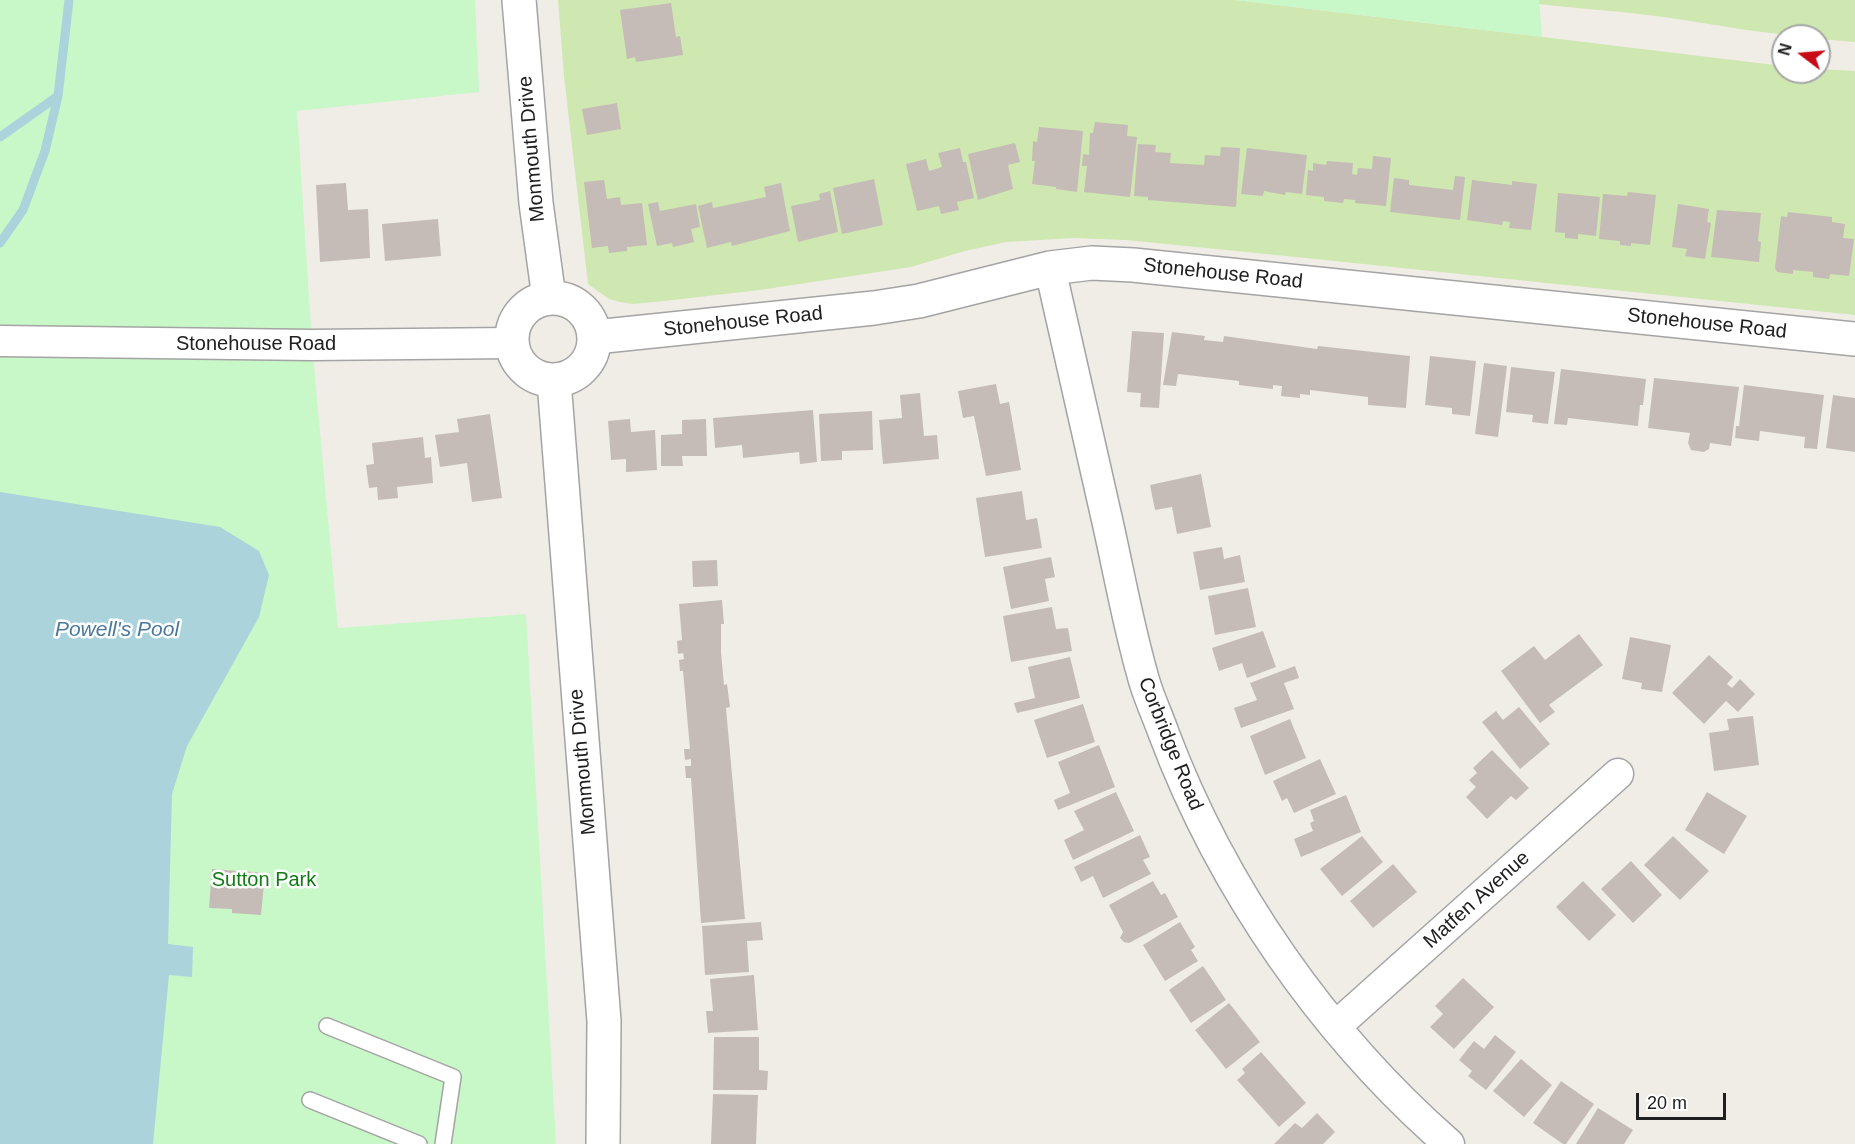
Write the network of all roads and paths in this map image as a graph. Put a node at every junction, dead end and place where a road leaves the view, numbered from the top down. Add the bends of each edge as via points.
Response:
1 (519, 0) edge
2 (1050, 268) junction
3 (549, 298) junction
4 (595, 337) junction
5 (1855, 339) edge
6 (0, 341) edge
7 (511, 343) junction
8 (554, 381) junction
9 (1618, 774) dead end
10 (327, 1026) dead end
11 (1336, 1026) junction
12 (310, 1100) dead end
13 (419, 1144) edge
14 (443, 1144) edge
15 (603, 1144) edge
16 (1449, 1144) edge

1 - 3 street, Monmouth Drive via 536,202
2 - 4 street, Stonehouse Road via 919,301
2 - 5 street, Stonehouse Road via 1092,263 1133,265
2 - 11 street, Corbridge Road via 1142,675 1180,777 1249,907 1291,970
3 - 4 street via 572,302 588,315
3 - 7 street via 530,304 518,316
4 - 8 street via 590,359 574,376
6 - 7 street, Stonehouse Road
7 - 8 street via 520,365 536,378
8 - 15 street, Monmouth Drive via 604,1021
9 - 11 street, Matfen Avenue
10 - 14 lane via 453,1077
11 - 16 street, Corbridge Road via 1370,1069
12 - 13 lane

